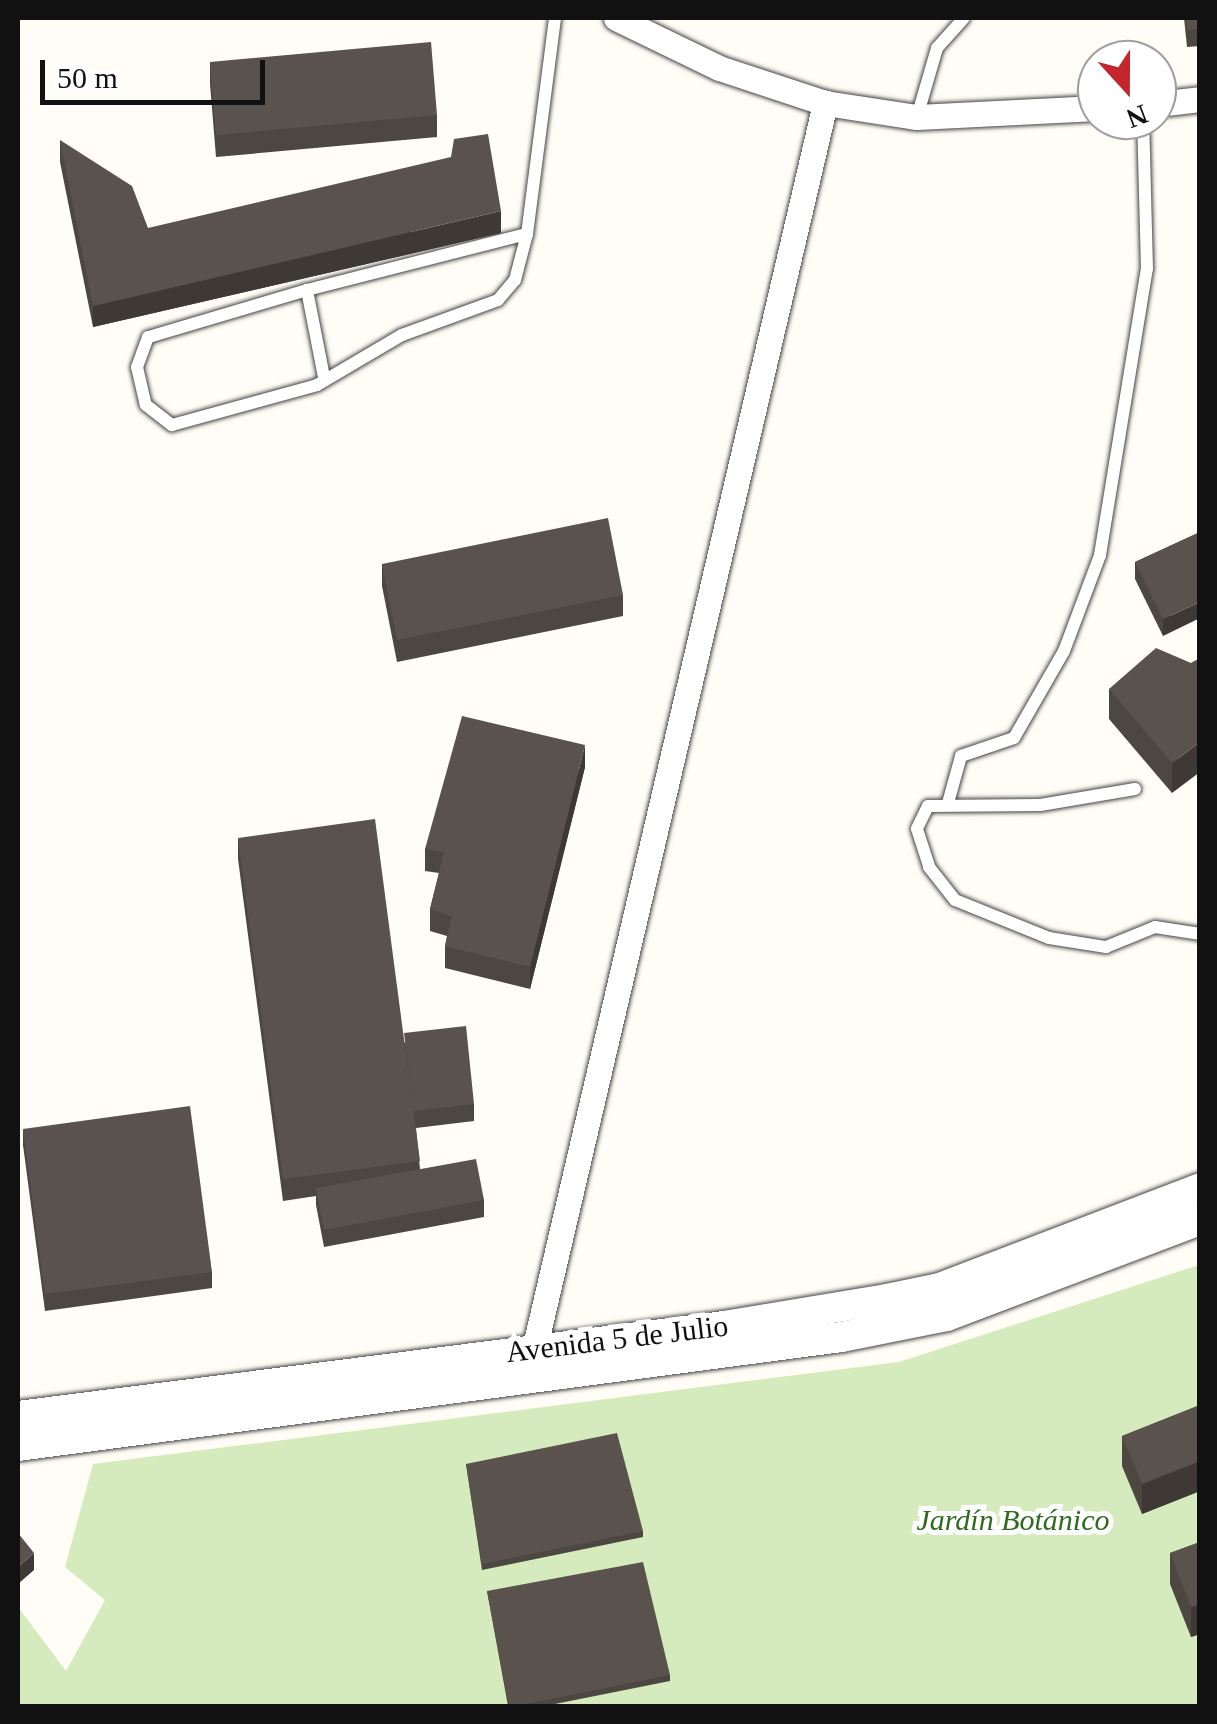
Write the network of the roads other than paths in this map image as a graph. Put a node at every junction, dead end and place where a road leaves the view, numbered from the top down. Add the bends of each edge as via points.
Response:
1 (556, 18) edge
2 (616, 18) edge
3 (964, 18) edge
4 (826, 103) junction
5 (1077, 109) edge
6 (917, 117) junction
7 (1144, 140) edge
8 (527, 234) junction
9 (307, 290) junction
10 (324, 377) junction
11 (1135, 789) dead end
12 (948, 804) junction
13 (1200, 934) edge
14 (1200, 1188) edge
15 (1200, 1220) edge
16 (534, 1350) junction
17 (18, 1416) edge
18 (18, 1446) edge

1 - 8 lane
2 - 4 street via 719,68
3 - 6 lane via 937,48
4 - 6 street
4 - 16 street
5 - 6 street
7 - 12 lane via 1147,268 1100,555 1064,651 1014,738 961,756
8 - 9 lane
8 - 10 lane via 515,280 498,300 402,335
9 - 10 lane
9 - 10 lane via 148,337 139,348 140,389 146,405 172,425 247,410
11 - 12 lane via 1040,805
12 - 13 lane via 928,806 917,829 929,867 956,900 1049,938 1106,947 1156,927
14 - 16 street, Avenida 5 de Julio via 940,1288
15 - 18 street, Avenida 5 de Julio via 947,1316 858,1334
16 - 17 street, Avenida 5 de Julio

